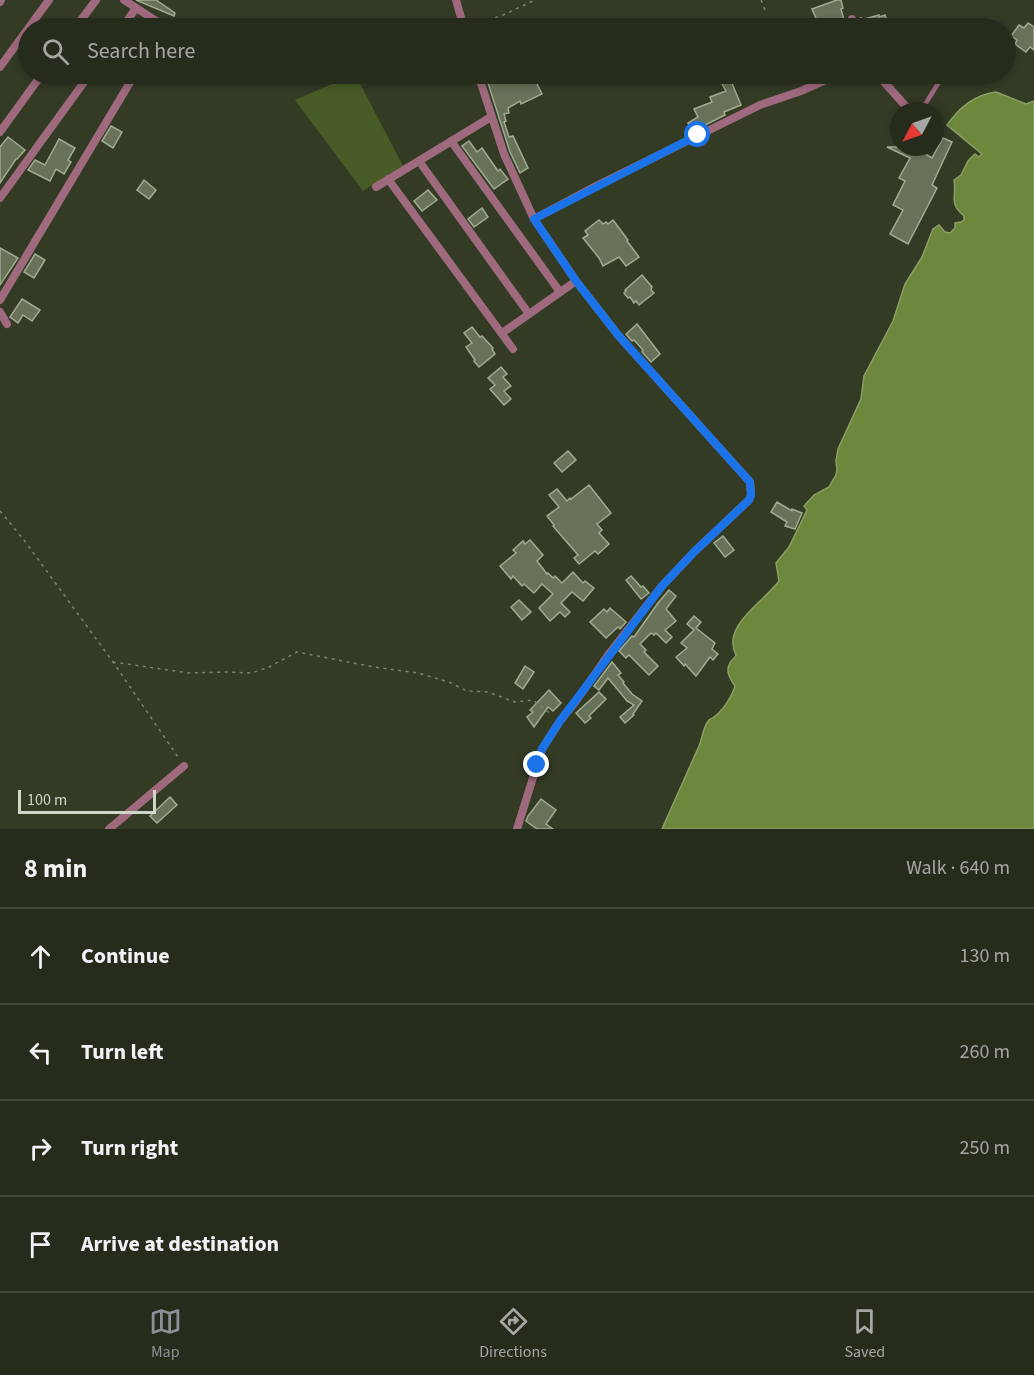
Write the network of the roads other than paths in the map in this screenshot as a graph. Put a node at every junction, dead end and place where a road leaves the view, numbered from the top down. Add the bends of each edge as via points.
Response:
1 (49, 0) edge
2 (96, 0) edge
3 (124, 0) edge
4 (456, 0) edge
5 (136, 8) junction
6 (36, 18) edge
7 (82, 18) edge
8 (129, 18) edge
9 (152, 18) edge
10 (461, 18) edge
11 (18, 42) edge
12 (0, 67) edge
13 (35, 84) edge
14 (83, 84) edge
15 (129, 84) edge
16 (481, 84) edge
17 (817, 84) edge
18 (886, 84) edge
19 (938, 84) edge
20 (902, 102) edge
21 (927, 102) edge
22 (491, 117) junction
23 (0, 132) edge
24 (451, 141) junction
25 (418, 160) junction
26 (388, 179) junction
27 (376, 187) dead end
28 (0, 198) edge
29 (534, 219) junction
30 (576, 281) junction
31 (560, 292) junction
32 (0, 300) edge
33 (0, 312) edge
34 (529, 314) junction
35 (7, 324) dead end
36 (502, 333) junction
37 (513, 349) dead end
38 (184, 766) road end
39 (109, 829) edge
40 (517, 829) edge

1 - 6 street
2 - 7 street
3 - 5 street
4 - 10 street
5 - 8 street
5 - 9 street
11 - 12 street
13 - 23 street
14 - 28 street
15 - 32 street
16 - 22 street
17 - 29 street via 760,105
18 - 20 street
19 - 21 lane
22 - 24 street
22 - 29 street
24 - 25 street
24 - 31 street
25 - 26 street
25 - 34 street
26 - 27 street
26 - 36 street
29 - 30 street
30 - 31 street
30 - 40 street via 618,335 750,482 751,495 662,586 560,721 542,749
31 - 34 street
33 - 35 street
34 - 36 street
36 - 37 street
38 - 39 street

